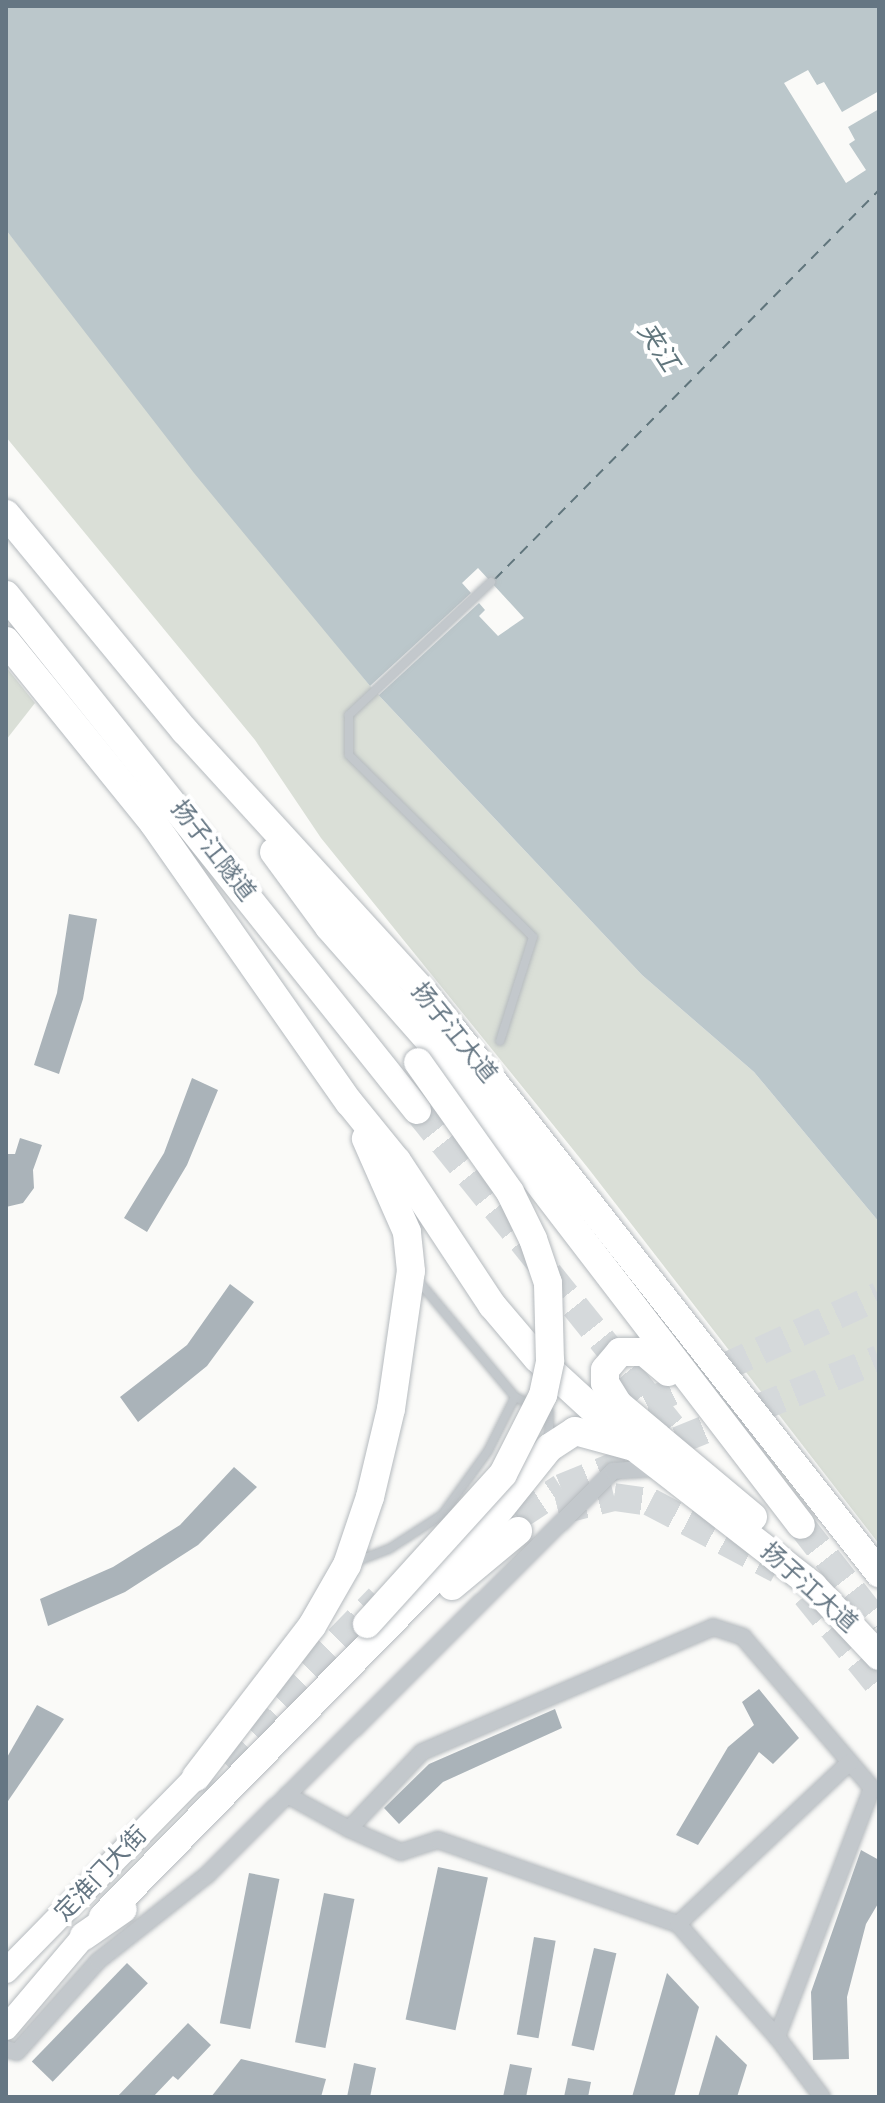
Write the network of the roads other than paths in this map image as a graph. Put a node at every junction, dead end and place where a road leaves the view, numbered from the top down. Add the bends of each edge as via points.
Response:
1 (6, 514) edge
2 (491, 582) dead end
3 (6, 595) edge
4 (6, 641) edge
5 (185, 731) junction
6 (329, 927) junction
7 (500, 1041) dead end
8 (349, 1102) junction
9 (417, 1110) tunnel mouth
10 (411, 1271) junction
11 (697, 1395) junction
12 (515, 1397) junction
13 (634, 1447) junction
14 (549, 1448) junction
15 (660, 1468) junction
16 (801, 1525) tunnel mouth
17 (518, 1531) dead end
18 (347, 1565) junction
19 (879, 1573) edge
20 (813, 1586) junction
21 (879, 1656) edge
22 (850, 1762) junction
23 (196, 1777) joint
24 (287, 1795) junction
25 (349, 1829) junction
26 (678, 1924) junction
27 (94, 1926) junction
28 (6, 1971) edge
29 (6, 2028) edge
30 (777, 2037) junction
31 (6, 2049) edge
32 (822, 2097) edge

1 - 5 highway, 扬子江大道
2 - 7 lane via 349,715 349,755 533,937
3 - 9 highway, 扬子江隧道
4 - 8 highway, 扬子江大道 via 154,824
5 - 6 highway
5 - 19 highway, 扬子江大道 via 423,992
6 - 11 highway via 432,1044
6 - 27 highway, bridge via 510,1192 533,1239 548,1283 550,1361 543,1395 503,1474
8 - 10 highway via 407,1232
8 - 13 highway, 扬子江大道 via 397,1161 492,1305 537,1358
10 - 12 lane
10 - 18 highway via 391,1409
11 - 16 highway
11 - 20 highway via 644,1352 620,1352 605,1370 605,1383 618,1404 767,1530
12 - 14 lane via 549,1412
12 - 18 lane via 488,1451 442,1515 389,1549
13 - 14 highway via 575,1431
13 - 15 highway, 扬子江大道
14 - 27 highway via 472,1540
15 - 20 highway, 扬子江大道
15 - 24 street via 613,1471
17 - 27 highway via 426,1610 159,1884
18 - 23 highway via 268,1690
20 - 21 highway, 扬子江大道
22 - 25 street via 743,1637 713,1627 422,1752
22 - 26 street
22 - 30 street via 872,1788
23 - 28 main road, 定淮门大街
24 - 25 street
24 - 31 street via 207,1875 98,1961 17,2052
25 - 26 street via 401,1852 438,1840
26 - 30 street
27 - 29 main road, 定淮门大街
30 - 32 street

